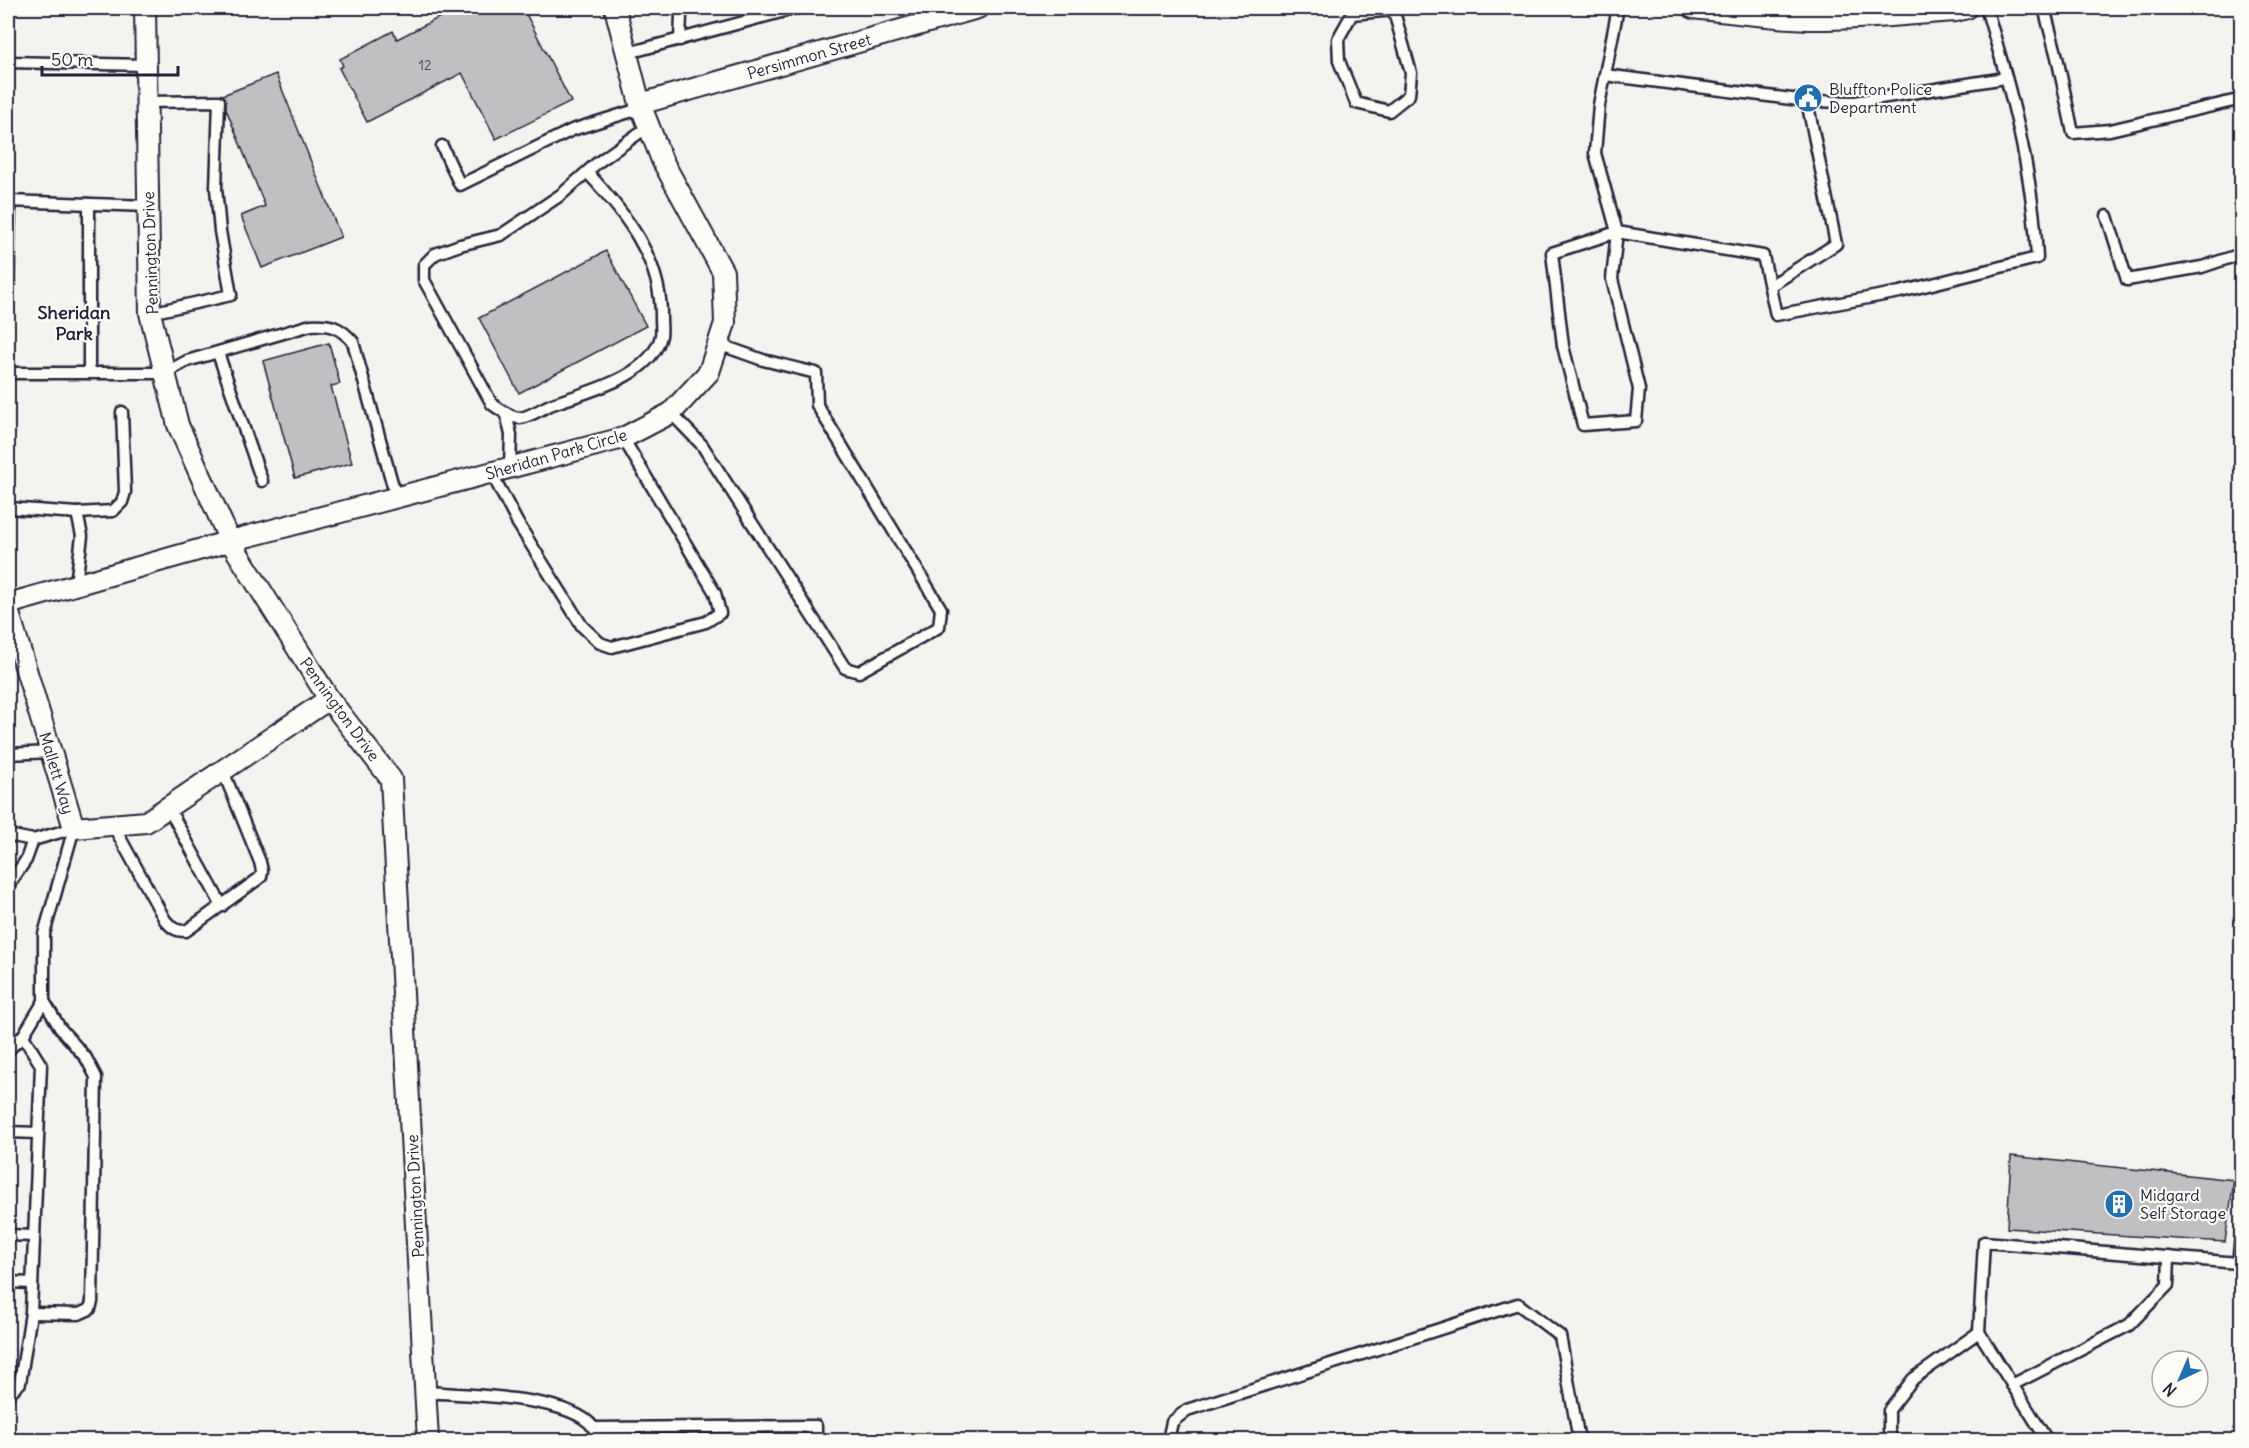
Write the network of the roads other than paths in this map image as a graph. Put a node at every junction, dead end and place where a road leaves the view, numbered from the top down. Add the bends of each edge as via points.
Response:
1 (145, 8) edge
2 (615, 8) edge
3 (678, 8) edge
4 (796, 8) edge
5 (978, 8) edge
6 (1618, 8) edge
7 (1693, 8) edge
8 (1967, 8) edge
9 (1986, 8) edge
10 (2044, 8) edge
11 (1393, 9) edge
12 (680, 40) junction
13 (628, 53) junction
14 (8, 62) edge
15 (146, 65) junction
16 (1605, 75) junction
17 (2006, 78) junction
18 (2241, 99) edge
19 (1807, 100) junction
20 (147, 102) junction
21 (641, 106) junction
22 (649, 126) junction
23 (442, 146) dead end
24 (587, 172) junction
25 (9, 201) edge
26 (89, 204) junction
27 (148, 206) junction
28 (2107, 216) dead end
29 (1617, 232) junction
30 (2241, 251) edge
31 (1770, 286) junction
32 (8, 299) edge
33 (150, 313) junction
34 (718, 344) junction
35 (218, 353) junction
36 (8, 373) edge
37 (89, 373) junction
38 (165, 373) junction
39 (122, 412) dead end
40 (506, 413) junction
41 (671, 413) junction
42 (623, 438) junction
43 (501, 470) junction
44 (262, 481) dead end
45 (396, 497) junction
46 (8, 508) edge
47 (77, 513) junction
48 (230, 541) junction
49 (76, 584) junction
50 (8, 604) edge
51 (8, 610) edge
52 (329, 699) junction
53 (52, 752) junction
54 (8, 754) edge
55 (223, 771) junction
56 (168, 807) junction
57 (113, 825) junction
58 (74, 828) junction
59 (8, 835) edge
60 (33, 840) junction
61 (8, 886) edge
62 (222, 906) junction
63 (44, 1002) junction
64 (23, 1036) junction
65 (8, 1050) edge
66 (8, 1132) edge
67 (38, 1133) junction
68 (2241, 1228) edge
69 (8, 1235) edge
70 (34, 1236) junction
71 (2169, 1257) junction
72 (8, 1282) edge
73 (32, 1283) junction
74 (31, 1313) junction
75 (1979, 1332) junction
76 (2012, 1385) junction
77 (426, 1392) junction
78 (8, 1394) edge
79 (595, 1428) junction
80 (428, 1440) edge
81 (597, 1440) edge
82 (816, 1440) edge
83 (1168, 1440) edge
84 (1579, 1440) edge
85 (1892, 1440) edge
86 (2048, 1440) edge

1 - 15 street, Pennington Drive
2 - 13 street, Sheridan Park Circle
3 - 12 lane
4 - 12 lane
5 - 21 street, Persimmon Street
6 - 16 lane
7 - 8 street via 1808,19
9 - 17 lane
10 - 18 lane via 2073,133 2110,130
11 - 11 lane via 1411,73 1408,95 1389,111 1356,103 1339,62 1338,39 1352,14
12 - 13 lane
13 - 21 street, Sheridan Park Circle
14 - 15 lane
15 - 20 street, Pennington Drive
16 - 19 lane
16 - 29 lane via 1595,153
17 - 19 lane via 1855,102
17 - 31 lane via 2028,170 2037,258 1900,292 1776,315
19 - 31 lane via 1836,244
20 - 27 street, Pennington Drive
20 - 33 lane via 219,100 216,188 231,295
21 - 22 street, Sheridan Park Circle
21 - 23 lane via 572,130 460,185
22 - 24 lane
22 - 34 street, Sheridan Park Circle via 723,272 725,323
24 - 40 lane via 501,236 460,244 435,254 424,265 424,280 486,394 492,404
24 - 40 lane via 639,236 656,272 662,301 661,336 648,362 612,383 520,418
25 - 26 lane
25 - 32 lane
26 - 27 lane
26 - 37 lane
27 - 33 street, Pennington Drive
28 - 30 lane via 2127,280 2202,267
29 - 29 lane via 1612,279 1639,389 1636,421 1582,425 1563,346 1552,253
29 - 31 lane via 1763,256
33 - 38 street, Pennington Drive
34 - 41 street, Sheridan Park Circle via 709,372
34 - 41 lane via 816,373 817,405 941,609 939,627 859,672 845,669 702,445
35 - 38 lane via 187,361
35 - 44 lane
35 - 45 lane via 311,325 338,327 353,342
36 - 37 lane
37 - 38 lane
38 - 48 street, Pennington Drive via 178,425
39 - 47 lane via 122,502 113,511
40 - 43 lane via 511,435
41 - 42 street, Sheridan Park Circle
42 - 43 street, Sheridan Park Circle
42 - 43 lane via 715,593 720,613 706,622 612,647 600,643 582,626 518,522
43 - 45 street, Sheridan Park Circle
45 - 48 street, Sheridan Park Circle
46 - 47 lane
47 - 49 lane via 82,536
48 - 49 street, Sheridan Park Circle
48 - 52 street, Pennington Drive
49 - 50 street, Sheridan Park Circle
51 - 53 street, Mallett Way
52 - 55 street, Mallett Way
52 - 77 street, Pennington Drive via 391,779
53 - 54 lane
53 - 58 street, Mallett Way
55 - 56 street, Mallett Way
55 - 62 lane via 262,871 256,882
56 - 57 street, Mallett Way via 146,822
56 - 62 lane
57 - 58 street, Mallett Way
57 - 62 lane via 172,928 186,931
58 - 60 lane
58 - 63 lane via 44,934
59 - 60 lane
60 - 61 lane via 26,860
63 - 64 lane
63 - 74 lane via 96,1077 92,1302 90,1309 79,1314
64 - 65 lane
64 - 67 lane via 41,1065
66 - 67 lane
67 - 70 lane
68 - 71 lane via 2238,1263
69 - 70 lane
70 - 73 lane
71 - 75 lane via 1984,1242
71 - 76 lane via 2168,1285 2129,1325
72 - 73 lane
73 - 74 lane
74 - 78 lane via 20,1383
75 - 76 lane
75 - 85 lane via 1913,1378 1889,1410
76 - 86 lane
77 - 79 lane via 559,1407
77 - 80 street, Pennington Drive
79 - 81 lane
79 - 82 lane via 816,1426
83 - 84 lane via 1172,1422 1186,1410 1518,1304 1560,1336

